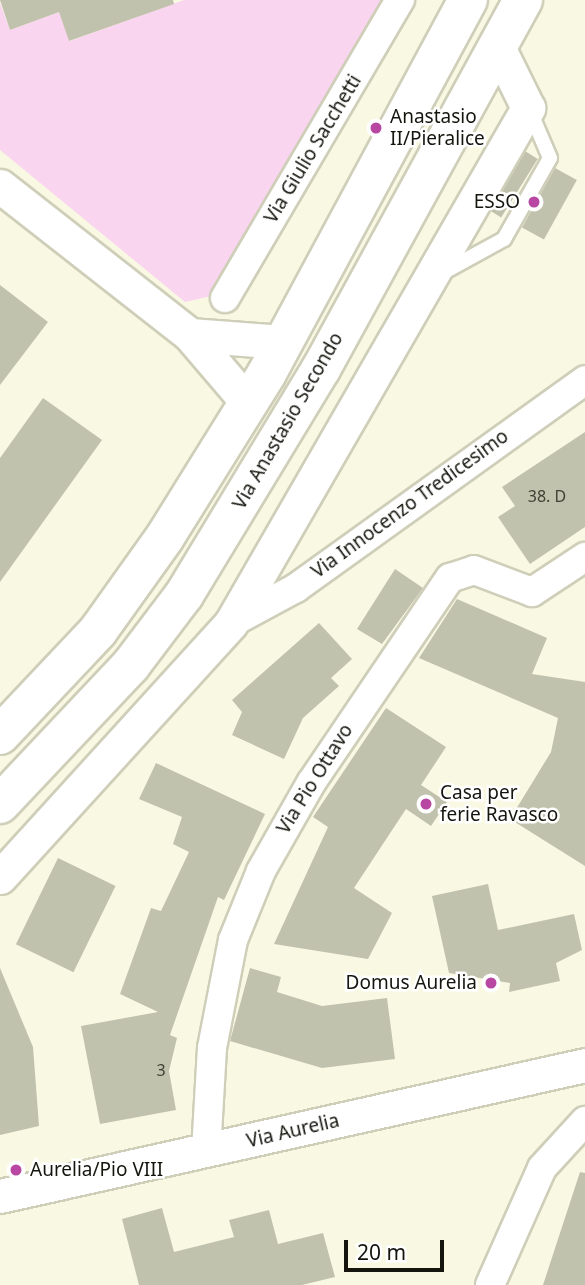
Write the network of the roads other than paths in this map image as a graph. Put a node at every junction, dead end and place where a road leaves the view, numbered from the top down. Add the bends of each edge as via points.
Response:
1 (400, 0) edge
2 (468, 0) edge
3 (523, 0) edge
4 (497, 45) junction
5 (528, 108) junction
6 (0, 186) edge
7 (367, 283) junction
8 (418, 294) junction
9 (225, 298) dead end
10 (190, 335) junction
11 (283, 342) junction
12 (585, 380) edge
13 (248, 404) junction
14 (585, 557) edge
15 (231, 623) junction
16 (0, 735) edge
17 (0, 804) edge
18 (0, 877) edge
19 (585, 1065) edge
20 (585, 1121) edge
21 (206, 1152) junction
22 (0, 1196) edge
23 (490, 1285) edge

1 - 9 street, Via Giulio Sacchetti
2 - 11 main road
3 - 4 main road, Via Anastasio Secondo
4 - 5 street
4 - 7 main road, Via Anastasio Secondo
5 - 8 street, Via Innocenzo Tredicesimo
5 - 8 lane via 550,158 504,239
6 - 10 street
7 - 8 street
7 - 17 main road, Via Anastasio Secondo via 184,595 131,664
8 - 15 street, Via Innocenzo Tredicesimo
10 - 11 street
10 - 13 street
11 - 13 main road
12 - 15 street, Via Innocenzo Tredicesimo via 296,588
13 - 16 main road via 116,608
14 - 21 street, Via Pio Ottavo via 532,592 474,570 444,583 311,783 261,871 233,940 212,1048
15 - 18 street, Via Innocenzo Tredicesimo
19 - 21 street, Via Aurelia
20 - 23 street via 542,1168
21 - 22 street, Via Aurelia

